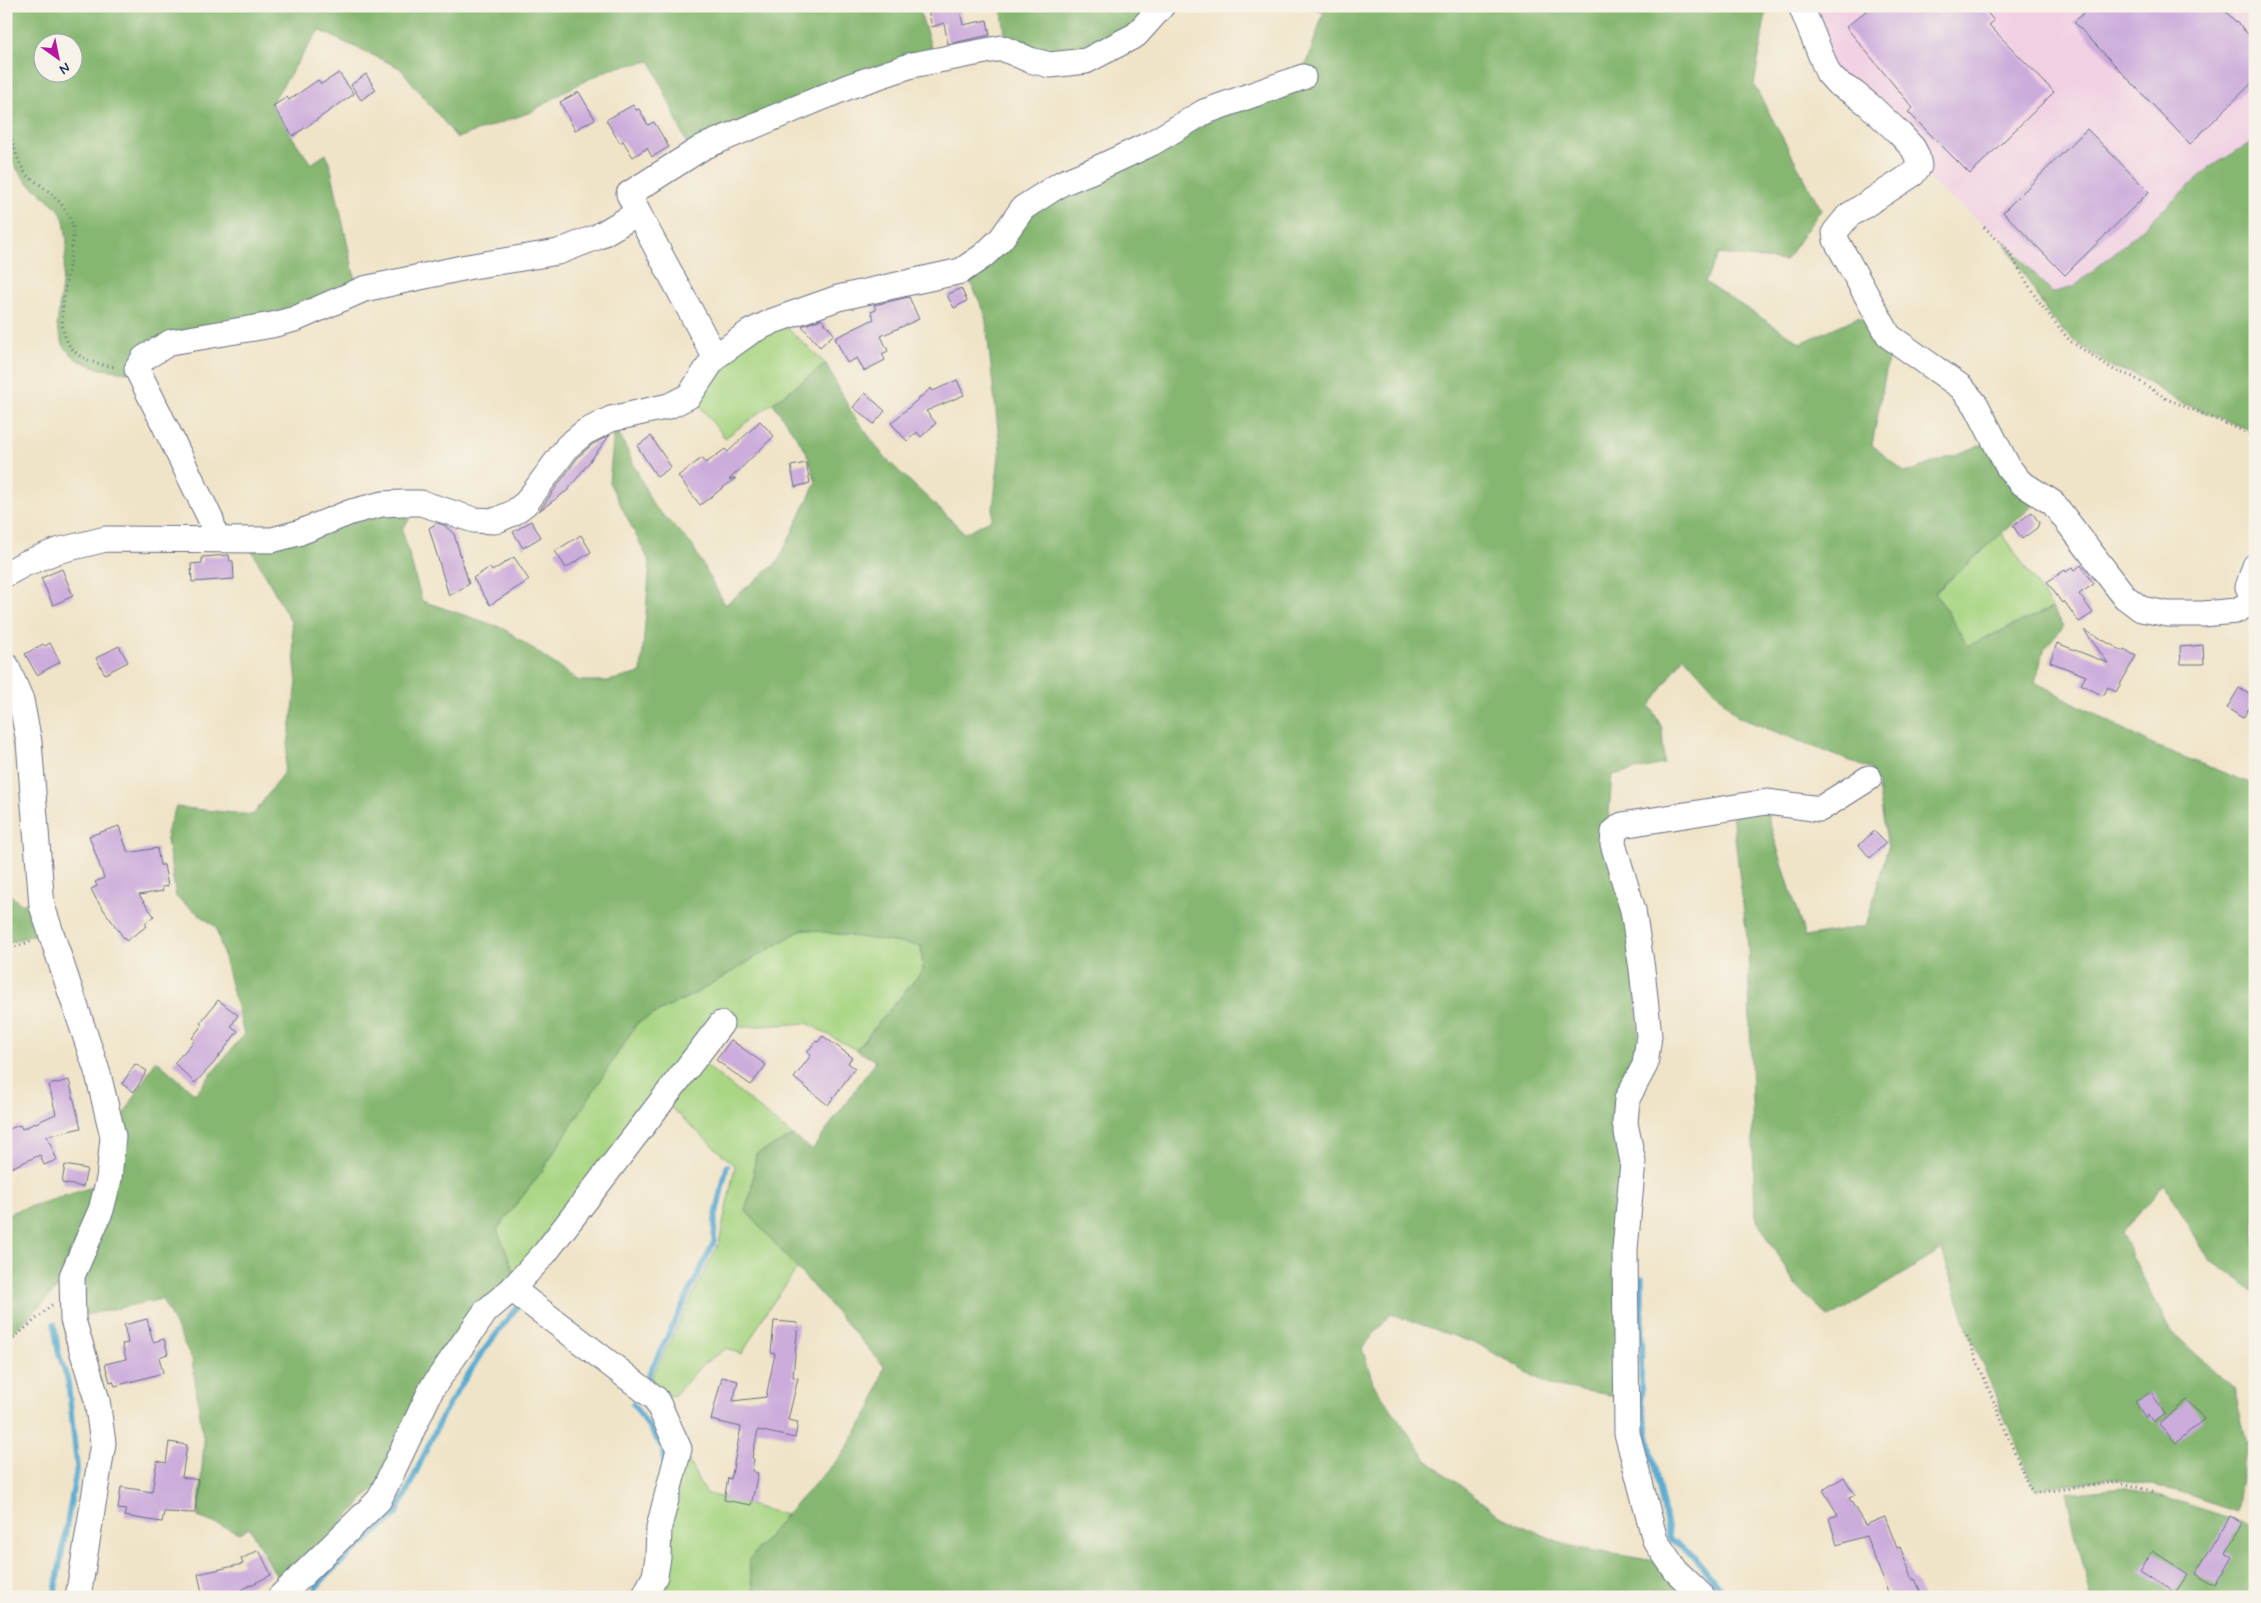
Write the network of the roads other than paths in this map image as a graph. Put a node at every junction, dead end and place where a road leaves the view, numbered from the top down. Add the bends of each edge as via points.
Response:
1 (1162, 6) edge
2 (1801, 6) edge
3 (1303, 77) dead end
4 (638, 213) junction
5 (715, 357) junction
6 (216, 539) junction
7 (2255, 566) edge
8 (6, 574) edge
9 (2255, 599) edge
10 (6, 665) edge
11 (1868, 778) dead end
12 (721, 1024) dead end
13 (512, 1289) junction
14 (78, 1597) edge
15 (280, 1597) edge
16 (644, 1597) edge
17 (1703, 1597) edge

1 - 4 street via 1136,35 1086,61 1050,65 1002,48 912,66 850,86 703,147 629,194
2 - 9 street via 1828,73 1869,105 1899,133 1917,156 1919,166 1913,174 1848,216 1835,232 1836,240 1889,336 1961,387 1976,405 2008,467 2020,482 2052,503 2114,584 2141,609 2168,614 2204,614 2236,611
3 - 5 street via 1204,112 1152,143 1062,183 1023,208 1002,239 961,271 838,298 750,332
4 - 5 street
4 - 6 street via 597,237 558,252 364,289 295,319 272,326 171,342 144,358 138,369 211,520
5 - 6 street via 689,396 669,406 610,420 585,432 568,446 526,503 495,521 474,520 421,503 402,502 351,512 272,540
6 - 8 street via 106,539 58,552
7 - 9 street via 2248,587
10 - 14 street via 21,700 29,742 42,906 98,1074 113,1136 109,1179 101,1210 72,1276 73,1320 97,1400 103,1443
11 - 17 street via 1820,809 1768,802 1622,826 1614,832 1613,844 1633,910 1649,1036 1645,1065 1627,1099 1625,1123 1633,1162 1625,1249 1627,1433 1655,1540 1676,1571
12 - 13 street via 545,1253
13 - 15 street via 486,1311 432,1388 379,1500
13 - 16 street via 656,1399 679,1449 659,1527 655,1576

